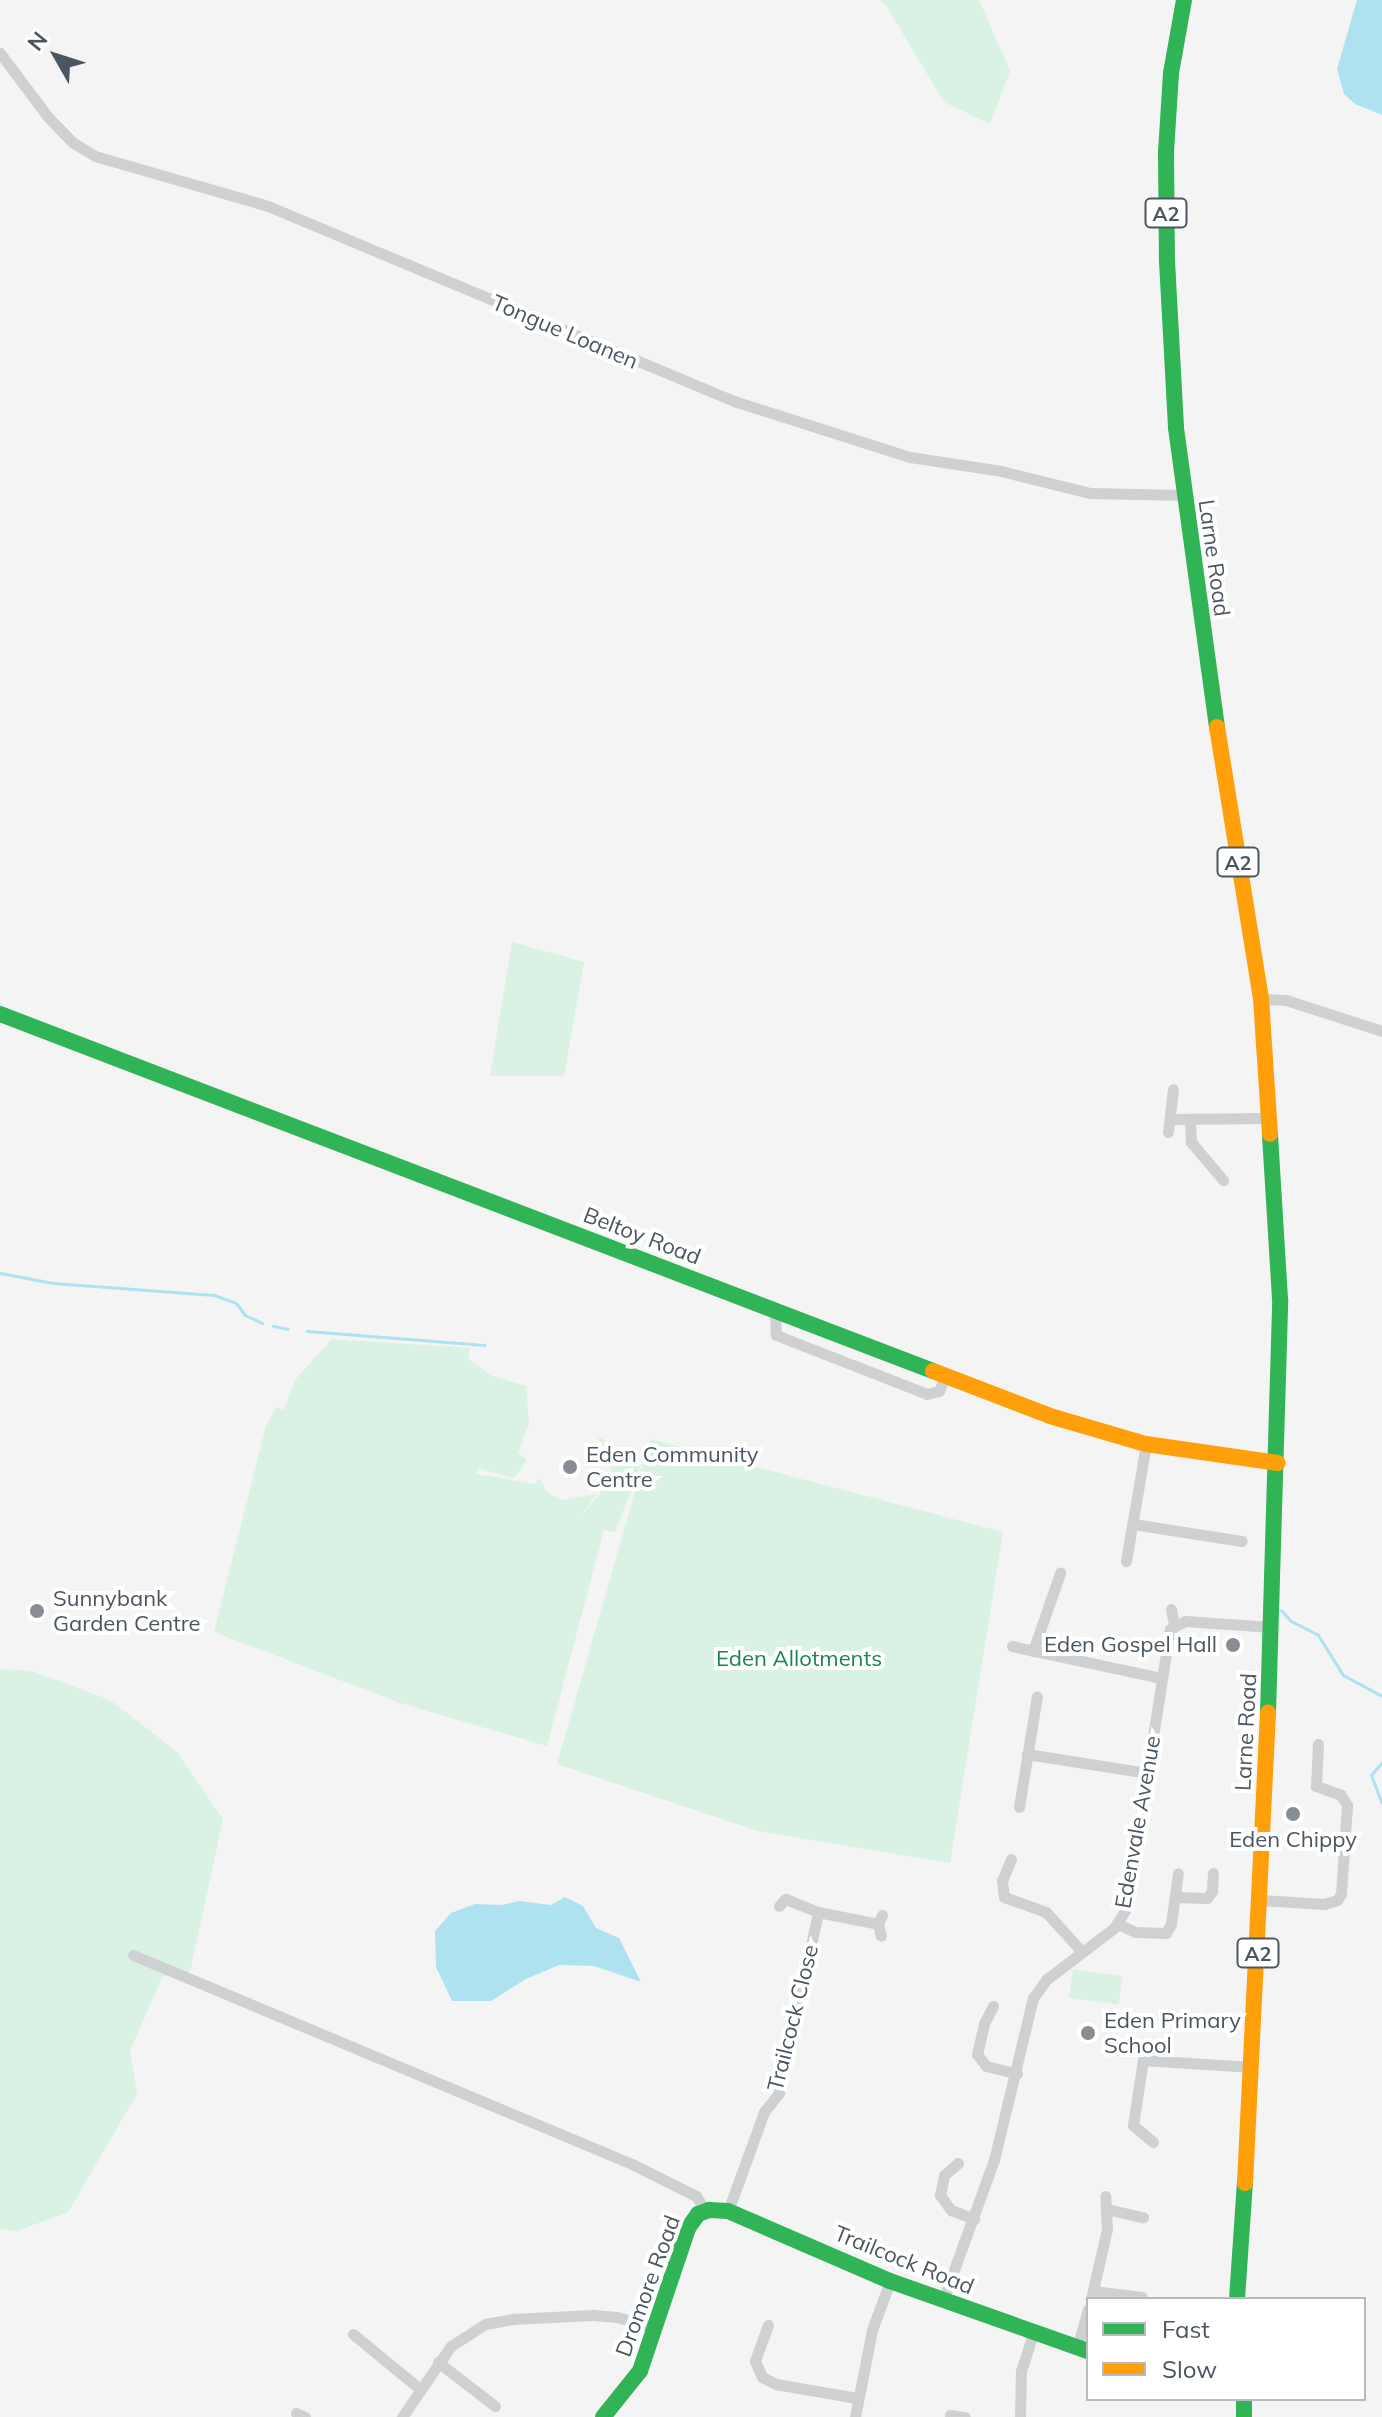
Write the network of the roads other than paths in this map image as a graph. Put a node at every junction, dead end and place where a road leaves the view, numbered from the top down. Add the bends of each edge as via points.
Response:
1 (1184, 0) edge
2 (0, 53) edge
3 (1183, 495) junction
4 (1261, 999) junction
5 (0, 1014) edge
6 (1382, 1031) edge
7 (1173, 1089) dead end
8 (1270, 1118) junction
9 (1170, 1119) junction
10 (1190, 1119) junction
11 (1168, 1132) dead end
12 (1223, 1180) dead end
13 (775, 1311) junction
14 (945, 1376) junction
15 (1146, 1444) junction
16 (1278, 1463) junction
17 (1133, 1524) junction
18 (1242, 1541) dead end
19 (1126, 1561) dead end
20 (1060, 1573) dead end
21 (1171, 1609) dead end
22 (1174, 1624) junction
23 (1272, 1627) junction
24 (1012, 1646) dead end
25 (1033, 1651) junction
26 (1161, 1678) junction
27 (1037, 1696) dead end
28 (1318, 1744) dead end
29 (1027, 1754) junction
30 (1147, 1773) junction
31 (1019, 1807) dead end
32 (1011, 1859) dead end
33 (1178, 1873) dead end
34 (1213, 1873) dead end
35 (1175, 1897) junction
36 (784, 1898) dead end
37 (1260, 1900) junction
38 (818, 1912) junction
39 (1118, 1924) junction
40 (881, 1936) dead end
41 (1082, 1952) junction
42 (133, 1955) dead end
43 (993, 2006) dead end
44 (1253, 2067) junction
45 (1017, 2074) junction
46 (1153, 2142) dead end
47 (958, 2163) dead end
48 (1105, 2196) dead end
49 (1107, 2209) junction
50 (705, 2210) junction
51 (728, 2211) junction
52 (1143, 2217) dead end
53 (974, 2219) junction
54 (890, 2281) junction
55 (1092, 2295) edge
56 (1142, 2297) edge
57 (1237, 2297) edge
58 (943, 2300) junction
59 (768, 2325) dead end
60 (1086, 2325) edge
61 (655, 2328) junction
62 (353, 2334) dead end
63 (1033, 2334) junction
64 (1083, 2349) edge
65 (438, 2362) junction
66 (420, 2389) junction
67 (857, 2398) junction
68 (495, 2406) dead end
69 (950, 2415) edge
70 (402, 2417) edge
71 (603, 2417) edge
72 (855, 2417) edge
73 (965, 2417) edge
74 (1020, 2417) edge

1 - 3 main road, Larne Road / A2 via 1171,73 1166,152 1167,261
2 - 3 street, Tongue Loanen via 48,117 95,156 268,206 734,401 910,457 1001,471 1090,493
3 - 4 main road, Larne Road / A2
4 - 6 street via 1286,1000
4 - 8 main road, Larne Road / A2
5 - 13 main road, Beltoy Road
7 - 9 street
8 - 10 street
8 - 16 main road, Larne Road / A2 via 1280,1299
9 - 10 street
9 - 11 street
10 - 12 street via 1191,1142
13 - 14 main road, Beltoy Road
13 - 14 street via 776,1335 913,1389 939,1391
14 - 15 main road, Beltoy Road via 1050,1416
15 - 16 main road, Beltoy Road
15 - 17 street
16 - 23 main road, Larne Road / A2
17 - 18 street
17 - 19 street
20 - 25 street
21 - 22 street
22 - 23 street
22 - 26 street, Edenvale Avenue
23 - 37 main road, Larne Road / A2
24 - 25 street
25 - 26 street
26 - 30 street, Edenvale Avenue
27 - 29 street
28 - 37 street via 1316,1786 1341,1795 1347,1805 1341,1894 1324,1904
29 - 30 street
29 - 31 street
30 - 39 street, Edenvale Avenue via 1128,1902
32 - 41 street via 1002,1881 1004,1897 1046,1912
33 - 35 street
34 - 35 street via 1207,1898
35 - 39 street via 1171,1924 1162,1935
36 - 38 street
37 - 44 main road, Larne Road / A2
38 - 40 street via 880,1919
38 - 51 street, Trailcock Close via 779,2093 764,2112
39 - 41 street, Edenvale Avenue
41 - 45 street, Edenvale Avenue via 1036,1993
42 - 50 street via 632,2164 696,2196
43 - 45 street via 977,2043 979,2059
44 - 46 street via 1143,2060 1133,2125
44 - 57 main road, Larne Road / A2
45 - 53 street, Edenvale Avenue
47 - 53 street via 944,2175 940,2195 951,2210
48 - 49 street
49 - 52 street
49 - 55 street via 1105,2245
50 - 51 main road, Trailcock Road
50 - 61 main road, Dromore Road via 690,2225
51 - 54 main road, Trailcock Road
53 - 58 street, Edenvale Avenue
54 - 58 main road, Trailcock Road
54 - 67 street via 872,2330
55 - 56 street
58 - 63 main road, Trailcock Road
59 - 67 street via 755,2361 762,2377
60 - 64 street
61 - 65 street via 604,2315 504,2320 468,2332
61 - 71 main road, Dromore Road via 640,2371
62 - 66 street
63 - 64 main road, Trailcock Road
63 - 74 street via 1021,2371
65 - 66 street
65 - 68 street
66 - 70 street
67 - 72 street
69 - 73 street

